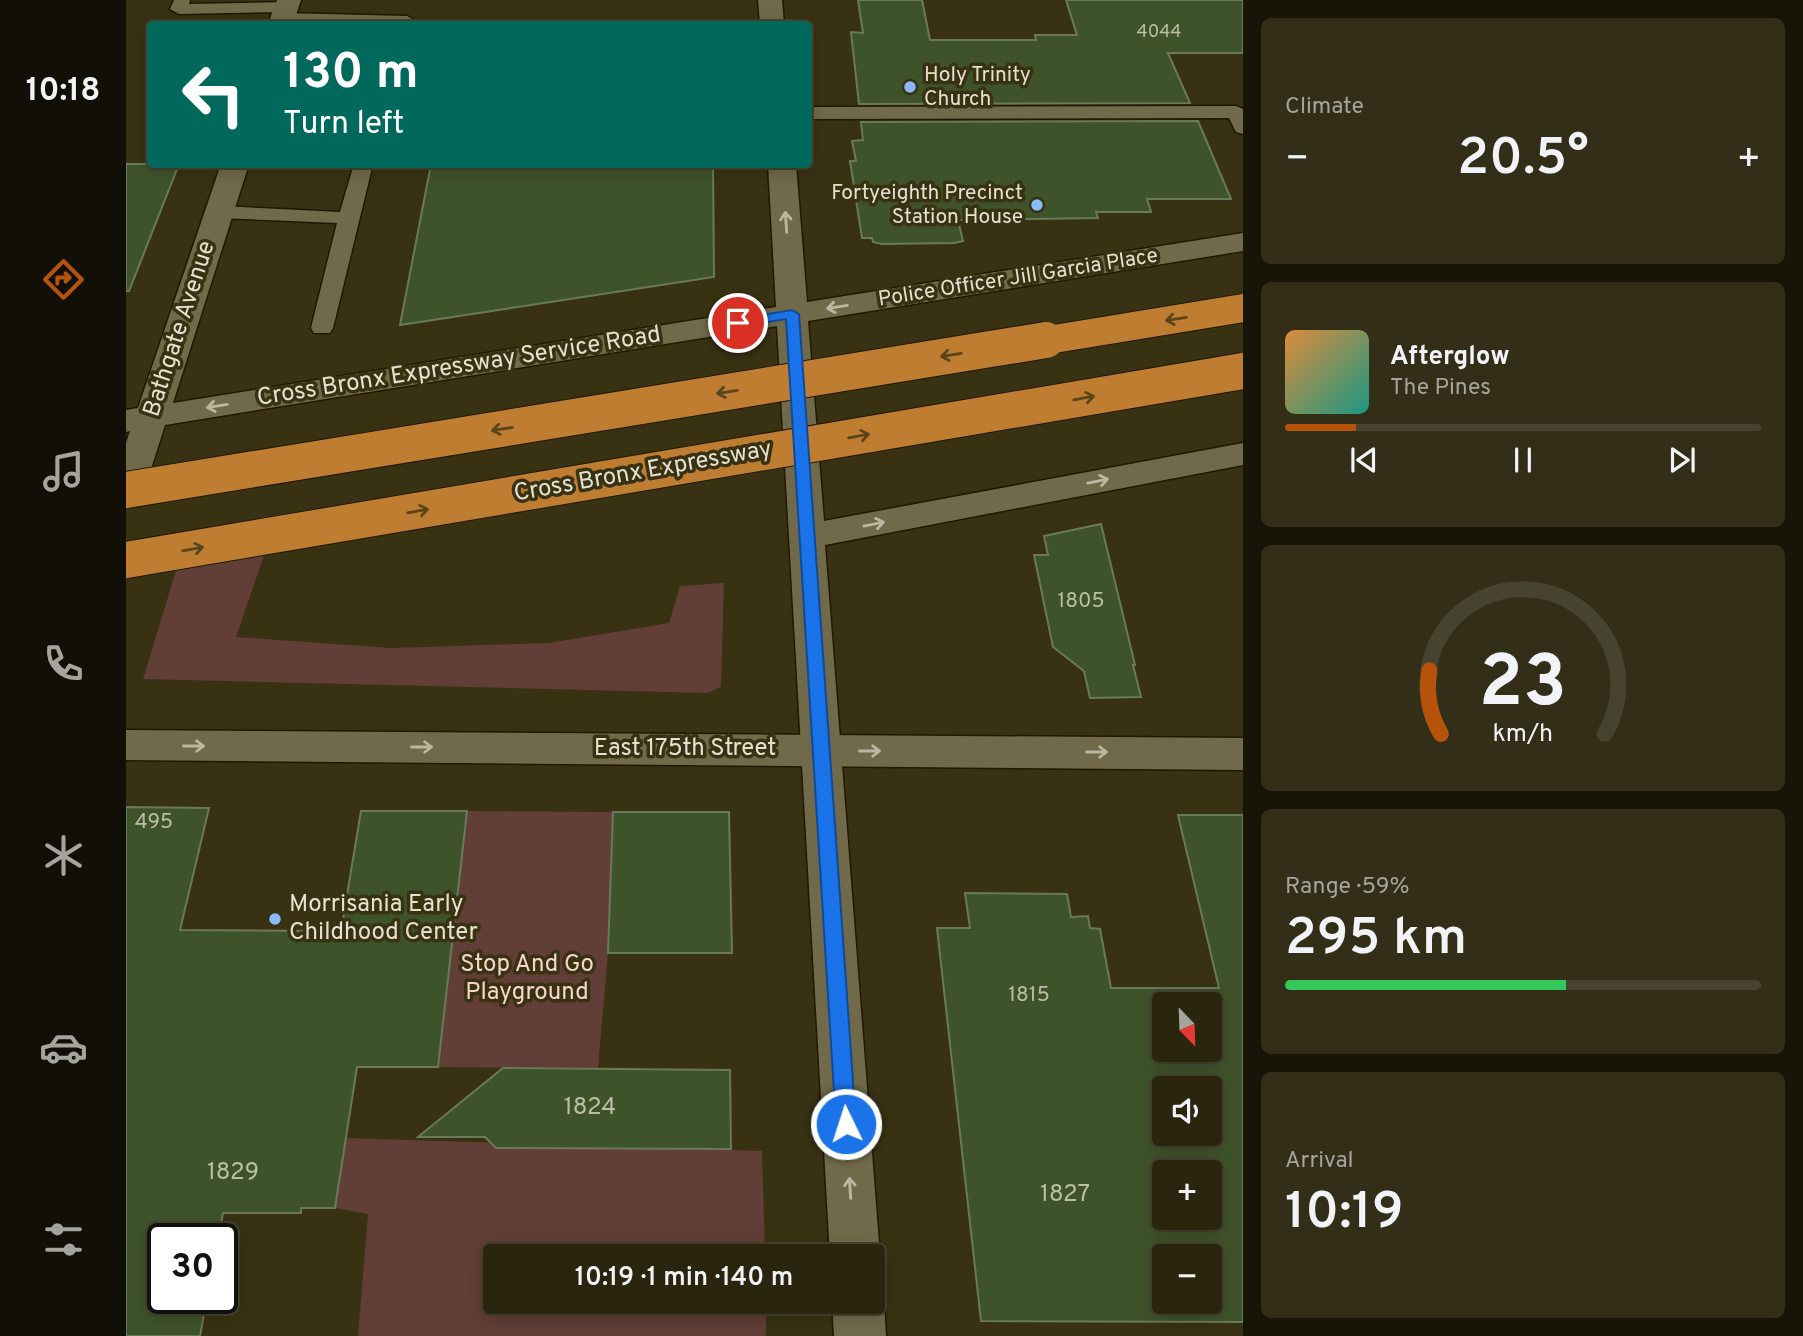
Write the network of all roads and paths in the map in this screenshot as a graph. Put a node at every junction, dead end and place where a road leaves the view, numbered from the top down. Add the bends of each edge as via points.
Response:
1 (182, 0) edge
2 (412, 0) edge
3 (770, 0) edge
4 (285, 12) edge
5 (385, 21) edge
6 (407, 21) edge
7 (772, 21) edge
8 (812, 113) edge
9 (1243, 128) edge
10 (234, 168) edge
11 (363, 168) edge
12 (782, 168) edge
13 (219, 212) junction
14 (348, 218) junction
15 (1243, 242) edge
16 (1243, 308) edge
17 (792, 314) junction
18 (322, 328) dead end
19 (1243, 371) edge
20 (139, 419) edge
21 (1243, 454) edge
22 (126, 492) edge
23 (807, 536) junction
24 (126, 560) edge
25 (126, 745) edge
26 (821, 750) junction
27 (1243, 754) edge
28 (854, 1244) edge
29 (859, 1314) edge
30 (860, 1336) edge

1 - 4 lane via 179,9
2 - 6 lane
3 - 7 street
4 - 5 lane
8 - 9 lane via 1236,112
10 - 13 street, Bathgate Avenue
11 - 14 lane
17 -> 12 street
13 - 14 lane
13 - 20 street, Bathgate Avenue
14 - 18 lane
15 -> 17 street, Police Officer Jill Garcia Place
16 -> 22 highway, bridge
17 -> 20 street, Cross Bronx Expressway Service Road
17 - 23 street
24 -> 19 highway, Cross Bronx Expressway, bridge
20 - 22 street, Bathgate Avenue
23 -> 21 street
23 - 26 street
25 -> 26 street, East 175th Street
26 -> 27 street, East 175th Street
28 -> 26 street
29 - 30 street

